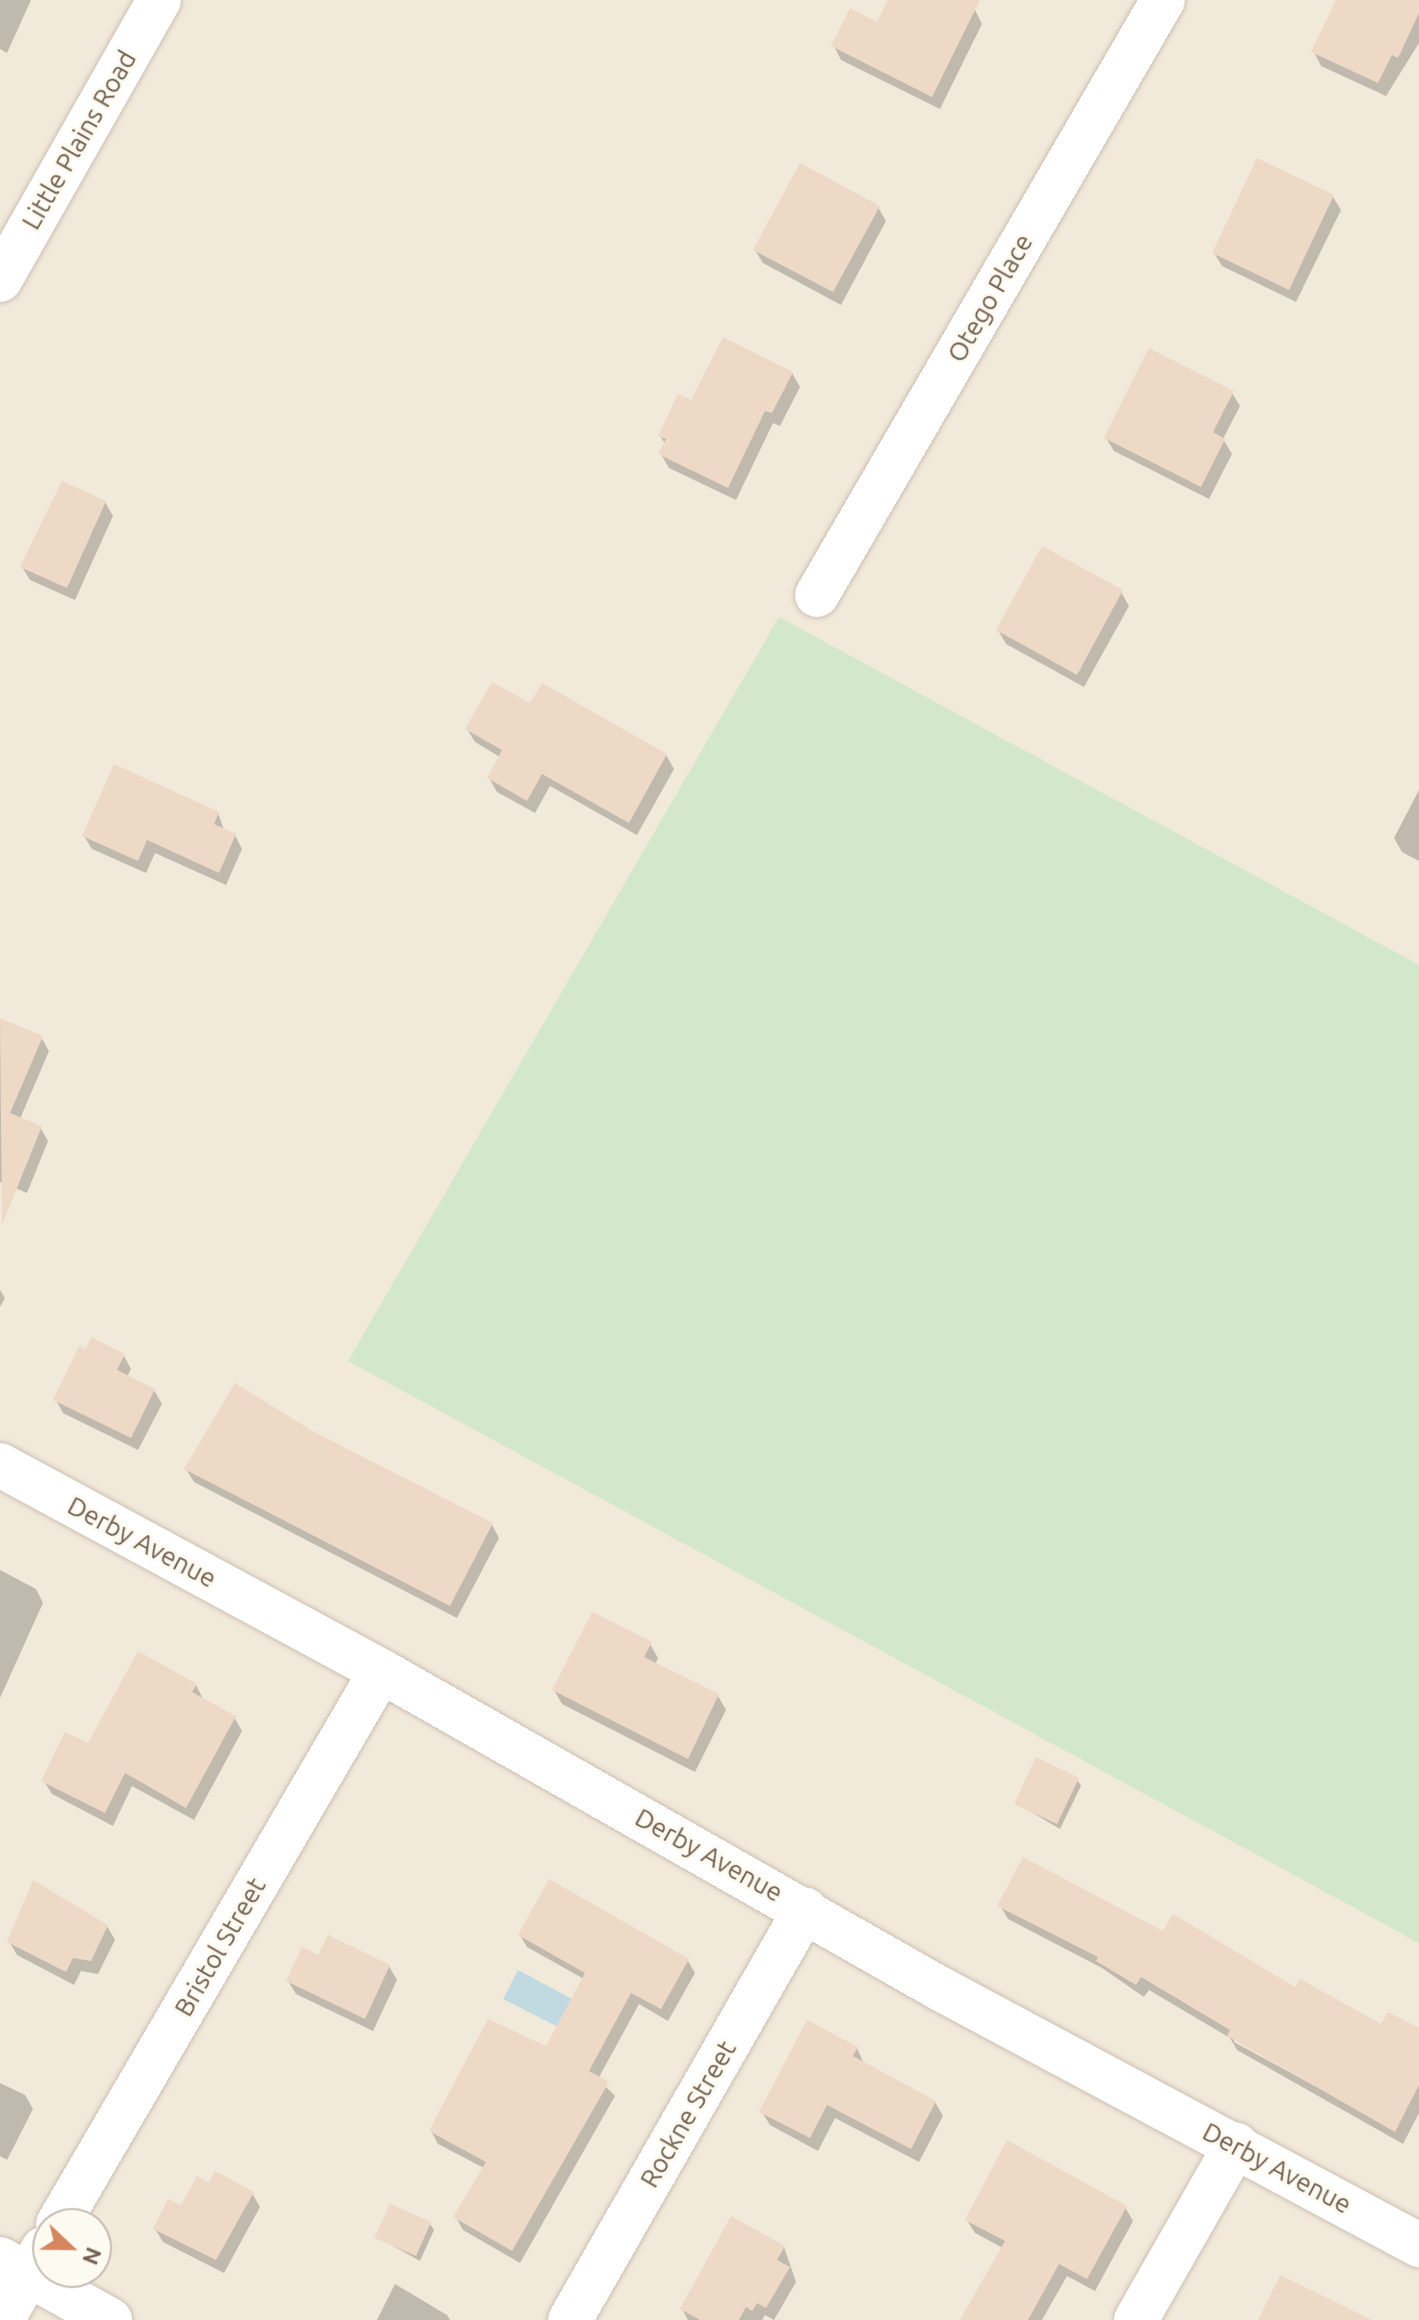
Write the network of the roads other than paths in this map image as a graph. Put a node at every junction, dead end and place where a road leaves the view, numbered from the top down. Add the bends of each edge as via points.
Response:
1 (159, 0) edge
2 (1163, 0) edge
3 (0, 280) edge
4 (817, 595) dead end
5 (0, 1465) edge
6 (381, 1671) junction
7 (805, 1909) junction
8 (1236, 2145) junction
9 (67, 2208) edge
10 (1419, 2245) edge
11 (25, 2258) edge
12 (2, 2320) edge
13 (110, 2320) edge
14 (570, 2320) edge
15 (1136, 2320) edge

1 - 3 street, Little Plains Road
2 - 4 street, Otego Place
5 - 6 street, Derby Avenue
6 - 7 street, Derby Avenue
6 - 9 street, Bristol Street
7 - 8 street, Derby Avenue via 937,1987
7 - 14 street, Rockne Street
8 - 10 street, Derby Avenue
8 - 15 street
11 - 12 street
11 - 13 street

